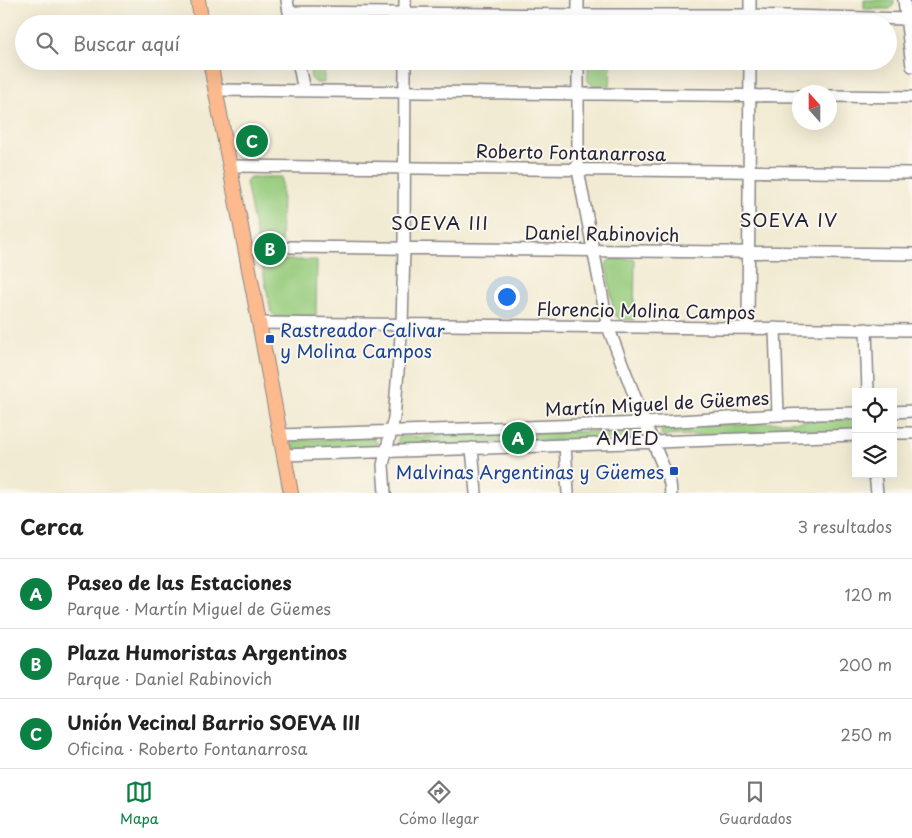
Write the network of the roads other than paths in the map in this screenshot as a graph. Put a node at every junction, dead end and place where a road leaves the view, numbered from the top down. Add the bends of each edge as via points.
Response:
1 (198, 0) edge
2 (287, 0) edge
3 (405, 0) edge
4 (578, 0) edge
5 (750, 0) edge
6 (904, 0) edge
7 (200, 15) edge
8 (290, 15) edge
9 (405, 15) edge
10 (578, 15) edge
11 (750, 15) edge
12 (897, 19) edge
13 (906, 19) junction
14 (912, 66) edge
15 (212, 70) edge
16 (300, 70) edge
17 (405, 70) edge
18 (578, 70) edge
19 (750, 70) edge
20 (215, 90) junction
21 (304, 91) junction
22 (405, 92) junction
23 (578, 94) junction
24 (750, 95) junction
25 (792, 96) edge
26 (837, 96) edge
27 (912, 97) edge
28 (229, 166) junction
29 (404, 168) junction
30 (578, 170) junction
31 (749, 171) junction
32 (912, 173) edge
33 (292, 247) dead end
34 (404, 248) junction
35 (593, 250) junction
36 (749, 252) junction
37 (912, 254) edge
38 (259, 323) junction
39 (402, 325) junction
40 (608, 327) junction
41 (748, 328) junction
42 (774, 328) junction
43 (866, 329) junction
44 (912, 330) edge
45 (868, 388) edge
46 (912, 411) edge
47 (897, 412) edge
48 (852, 413) edge
49 (778, 416) junction
50 (645, 423) junction
51 (390, 431) junction
52 (912, 432) edge
53 (897, 433) edge
54 (852, 434) edge
55 (280, 435) junction
56 (653, 442) junction
57 (565, 445) junction
58 (472, 448) junction
59 (386, 452) junction
60 (284, 455) junction
61 (875, 478) edge
62 (291, 493) edge
63 (385, 493) edge
64 (476, 493) edge
65 (568, 493) edge
66 (671, 493) edge
67 (877, 493) edge

1 - 7 main road
2 - 8 street
3 - 9 street
4 - 10 street
5 - 11 street
6 - 13 street
12 - 13 street
13 - 14 street
15 - 20 main road
16 - 21 street
17 - 22 street
18 - 23 street
19 - 24 street
20 - 21 street
20 - 28 main road
21 - 22 street
22 - 23 street
22 - 29 street
23 - 24 street
23 - 30 street
24 - 25 street
24 - 31 street
26 - 27 street
28 - 29 street, Roberto Fontanarrosa
28 - 38 main road
29 - 30 street, Roberto Fontanarrosa
29 - 34 street
30 - 31 street, Roberto Fontanarrosa
30 - 35 street
31 - 32 street, Roberto Fontanarrosa
31 - 36 street
33 - 34 street, Daniel Rabinovich
34 - 35 street, Daniel Rabinovich
34 - 39 street
35 - 36 street, Daniel Rabinovich
35 - 40 street
36 - 37 street, Daniel Rabinovich
36 - 41 street
38 - 39 street, Florencio Molina Campos
38 - 55 main road
39 - 40 street, Florencio Molina Campos
39 - 51 street via 394,418
40 - 41 street, Florencio Molina Campos
40 - 50 street
41 - 42 street, Florencio Molina Campos
42 - 43 street, Florencio Molina Campos
42 - 49 street
43 - 44 street, Florencio Molina Campos
43 - 45 street
46 - 47 street
48 - 49 street, Martín Miguel de Güemes
49 - 50 street, Martín Miguel de Güemes
50 - 51 street, Martín Miguel de Güemes
50 - 56 street
51 - 55 street, Martín Miguel de Güemes
51 - 59 street
52 - 53 street
54 - 56 street, Martín Miguel de Güemes
55 - 60 main road
56 - 57 street, Martín Miguel de Güemes
56 - 66 street
57 - 58 street, Martín Miguel de Güemes
57 - 65 street
58 - 59 street, Martín Miguel de Güemes
58 - 64 street
59 - 60 street, Martín Miguel de Güemes
59 - 63 street via 383,465
60 - 62 main road
61 - 67 street

